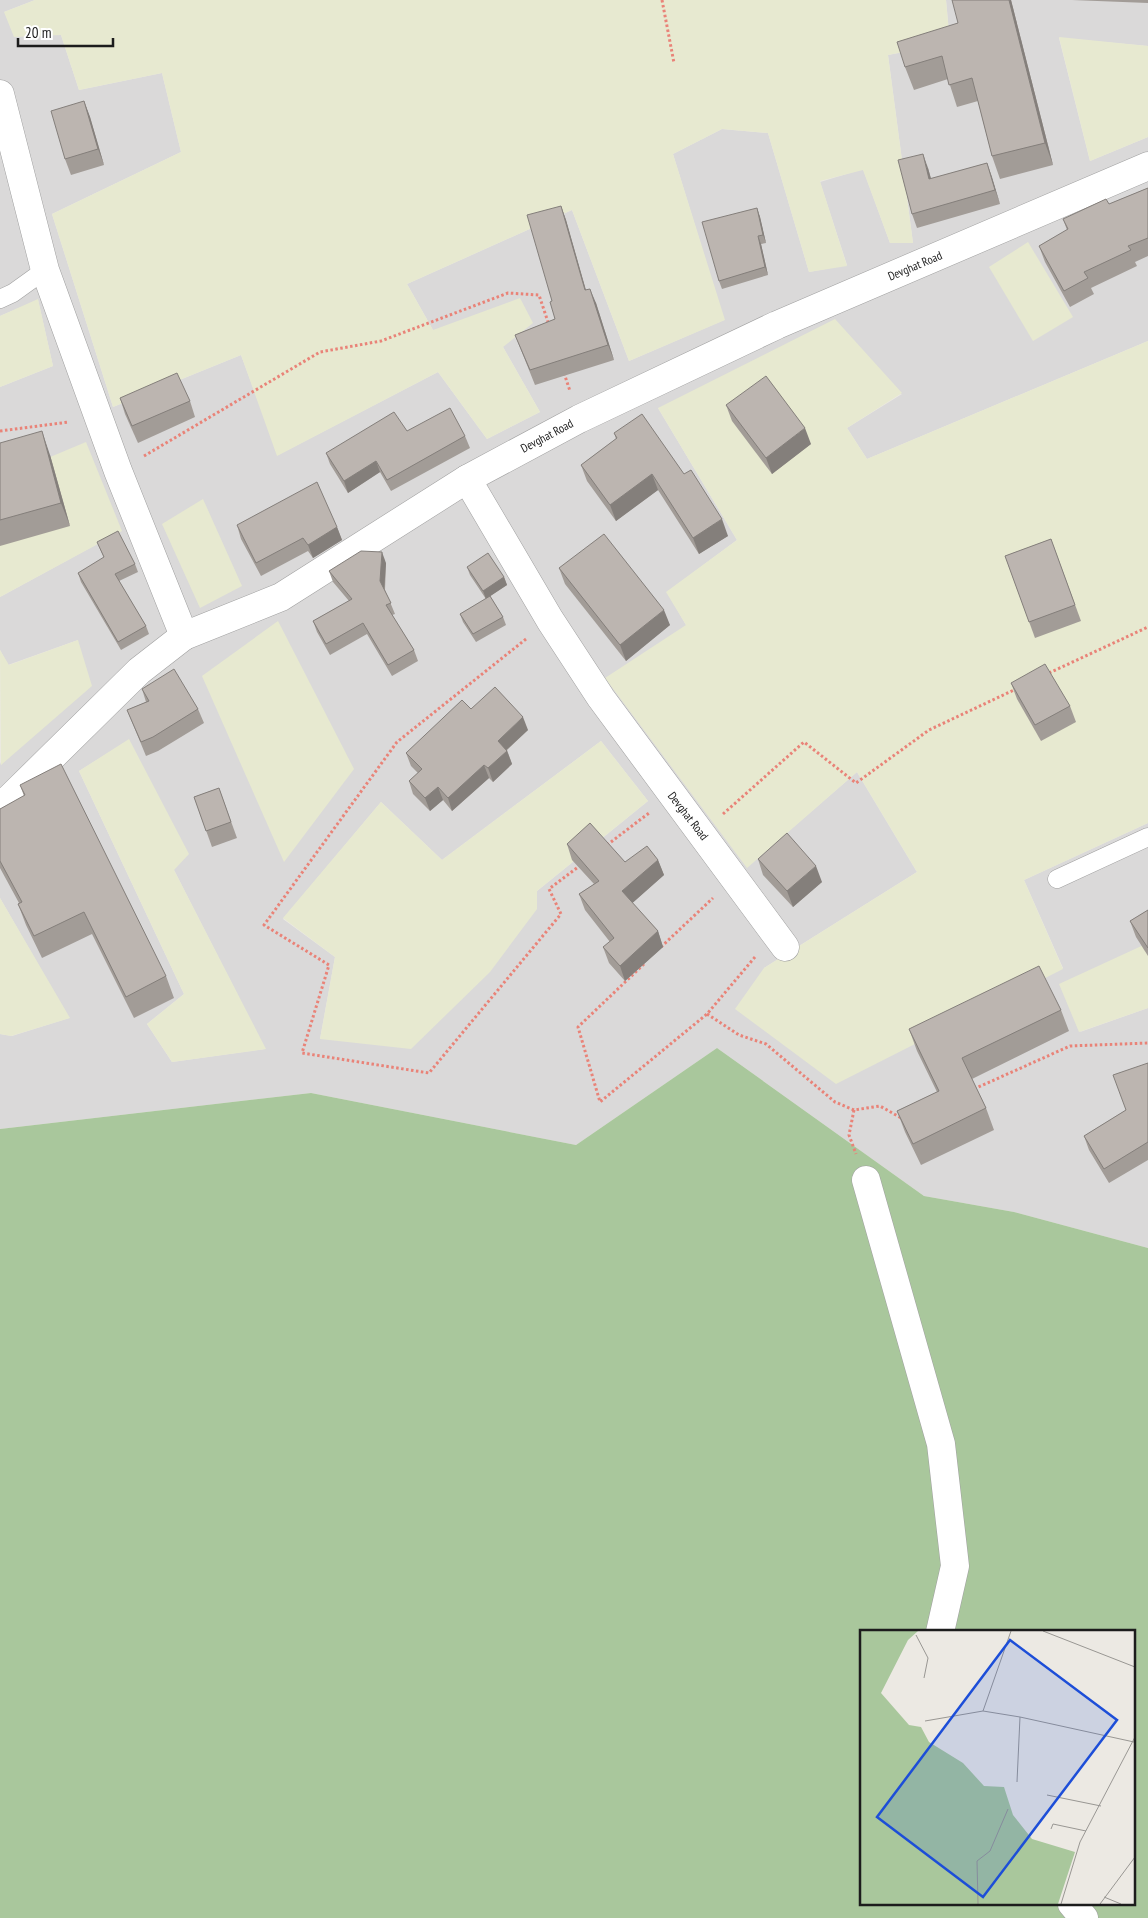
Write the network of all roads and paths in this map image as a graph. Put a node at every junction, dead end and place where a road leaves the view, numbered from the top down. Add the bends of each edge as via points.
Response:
1 (662, 0) edge
2 (674, 64) dead end
3 (0, 94) edge
4 (1148, 166) edge
5 (45, 270) junction
6 (0, 299) edge
7 (551, 331) edge
8 (562, 366) edge
9 (98, 418) junction
10 (579, 419) junction
11 (0, 431) edge
12 (118, 472) junction
13 (467, 478) junction
14 (550, 620) junction
15 (1148, 627) edge
16 (184, 636) junction
17 (1043, 676) edge
18 (1016, 689) edge
19 (672, 796) junction
20 (0, 808) edge
21 (702, 833) junction
22 (1148, 837) edge
23 (602, 848) edge
24 (587, 860) edge
25 (722, 861) junction
26 (1057, 879) dead end
27 (764, 918) junction
28 (785, 947) dead end
29 (661, 948) dead end
30 (647, 961) dead end
31 (708, 1014) junction
32 (1148, 1043) edge
33 (966, 1093) edge
34 (854, 1110) junction
35 (906, 1120) edge
36 (866, 1180) joint
37 (940, 1630) edge
38 (1074, 1906) edge
39 (1084, 1918) edge

1 - 2 path
3 - 5 street
4 - 10 street, Devghat Road via 777,325
5 - 6 lane
5 - 9 street
7 - 12 path via 539,295 508,293 382,342 320,352
8 - 10 path
9 - 11 path
9 - 12 street
10 - 13 street, Devghat Road
12 - 16 street
13 - 14 street, Devghat Road
13 - 16 street via 281,597
14 - 19 street, Devghat Road via 601,698
14 - 24 path via 397,742 264,925 329,966 302,1053 429,1073 561,914 549,889
15 - 17 path
16 - 20 street via 139,671
18 - 21 path via 929,730 856,783 804,742
19 - 21 street, Devghat Road
19 - 23 path
21 - 25 street, Devghat Road
22 - 26 lane
25 - 27 street, Devghat Road
25 - 29 path via 716,895
27 - 28 street, Devghat Road
27 - 31 path via 766,944
30 - 31 path via 578,1027 600,1102
31 - 34 path via 739,1035 766,1044 836,1102
32 - 33 path via 1070,1046
34 - 35 path via 880,1106
34 - 36 path via 849,1135
36 - 37 street via 942,1444 955,1566
38 - 39 street

